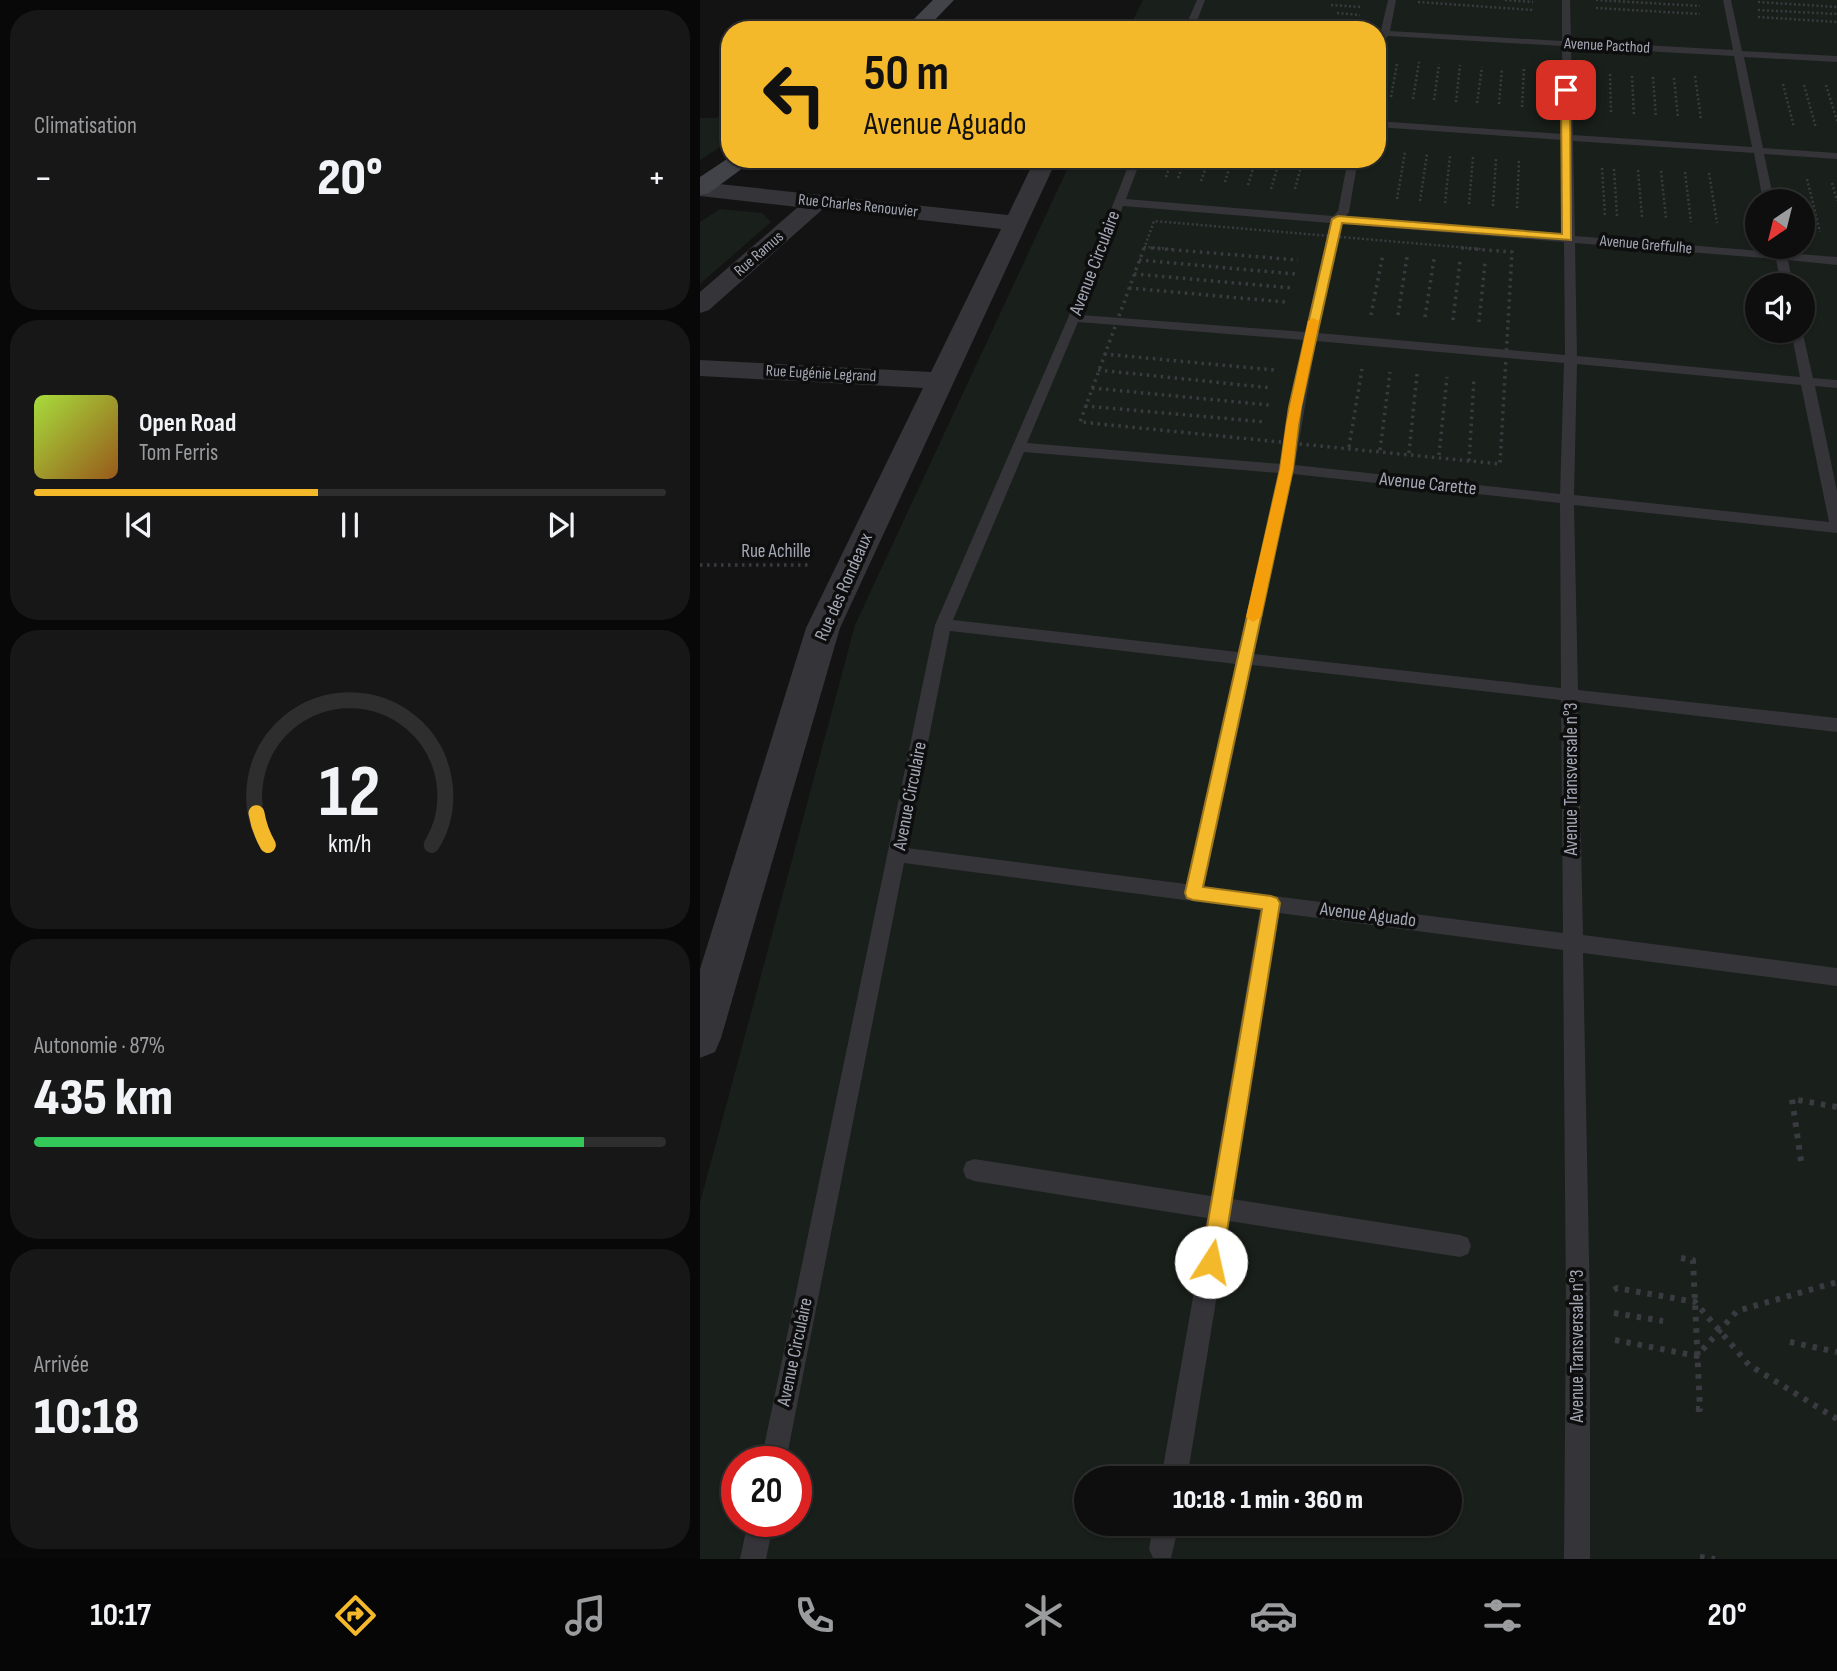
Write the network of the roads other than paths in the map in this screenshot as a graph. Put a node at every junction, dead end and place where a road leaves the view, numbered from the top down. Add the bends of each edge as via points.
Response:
1 (944, 0) edge
2 (1201, 0) edge
3 (1392, 0) edge
4 (1566, 0) edge
5 (1728, 8) edge
6 (922, 21) edge
7 (1193, 21) edge
8 (1385, 21) edge
9 (1386, 33) edge
10 (1565, 44) junction
11 (1738, 53) junction
12 (1837, 59) edge
13 (1386, 124) edge
14 (1566, 136) junction
15 (1759, 151) junction
16 (1837, 156) edge
17 (730, 168) edge
18 (1042, 168) edge
19 (1132, 168) edge
20 (1351, 168) edge
21 (700, 189) edge
22 (1767, 189) edge
23 (817, 202) junction
24 (1119, 202) junction
25 (1338, 219) junction
26 (1016, 223) junction
27 (1567, 238) junction
28 (1745, 250) edge
29 (1815, 258) edge
30 (1837, 261) edge
31 (700, 305) edge
32 (1074, 318) junction
33 (1311, 337) junction
34 (1799, 343) edge
35 (1571, 359) junction
36 (700, 368) edge
37 (941, 381) junction
38 (1807, 381) junction
39 (1837, 384) edge
40 (1018, 447) junction
41 (1287, 469) junction
42 (1567, 498) junction
43 (1837, 527) edge
44 (943, 625) junction
45 (1244, 659) junction
46 (1571, 694) junction
47 (1837, 725) edge
48 (898, 855) junction
49 (1193, 893) junction
50 (1271, 903) junction
51 (1573, 942) junction
52 (1837, 977) edge
53 (700, 1038) edge
54 (974, 1170) dead end
55 (1220, 1207) junction
56 (1460, 1247) dead end
57 (776, 1446) edge
58 (1176, 1466) edge
59 (758, 1537) edge
60 (753, 1559) edge
61 (1577, 1559) edge

1 - 6 main road
2 - 7 lane
3 - 8 lane
4 - 10 lane, Avenue Transversale n°3
5 - 11 lane
9 - 10 lane, Avenue Pacthod
10 - 11 lane, Avenue Pacthod
10 - 14 lane, Avenue Transversale n°3
11 - 12 lane, Avenue Pacthod
11 - 15 lane
13 - 14 lane
14 - 15 lane
14 - 27 lane, Avenue Transversale n°3
15 - 16 lane
15 - 22 lane
17 - 21 main road
18 - 26 street, Rue des Rondeaux
19 - 24 lane, Avenue Circulaire
20 - 25 lane
21 - 23 street, Rue Charles Renouvier
23 - 26 street, Rue Charles Renouvier
23 - 31 street, Rue Ramus
24 - 25 lane, Avenue Greffulhe
24 - 32 lane, Avenue Circulaire
25 - 27 lane, Avenue Greffulhe
25 - 33 lane
26 - 37 street, Rue des Rondeaux
27 - 28 lane, Avenue Greffulhe
27 - 35 lane, Avenue Transversale n°3
29 - 30 lane, Avenue Greffulhe
32 - 33 lane
32 - 40 lane, Avenue Circulaire
33 - 35 lane
33 - 41 lane
34 - 38 lane
35 - 38 lane
35 - 42 lane, Avenue Transversale n°3
36 - 37 street, Rue Eugénie Legrand
37 - 53 street, Rue des Rondeaux via 822,628
38 - 39 lane
38 - 43 lane
40 - 41 lane, Avenue Carette
40 - 44 lane, Avenue Circulaire
41 - 42 lane, Avenue Carette
41 - 45 lane
42 - 43 lane, Avenue Carette
42 - 46 lane, Avenue Transversale n°3
44 - 45 lane
44 - 48 lane, Avenue Circulaire
45 - 46 lane
45 - 49 lane
46 - 47 lane
46 - 51 lane, Avenue Transversale n°3
48 - 49 lane, Avenue Aguado
48 - 57 lane, Avenue Circulaire
49 - 50 lane, Avenue Aguado
50 - 51 lane, Avenue Aguado
50 - 55 lane
51 - 52 lane, Avenue Aguado
51 - 61 lane, Avenue Transversale n°3
54 - 55 lane
55 - 56 lane
55 - 58 lane
59 - 60 lane

